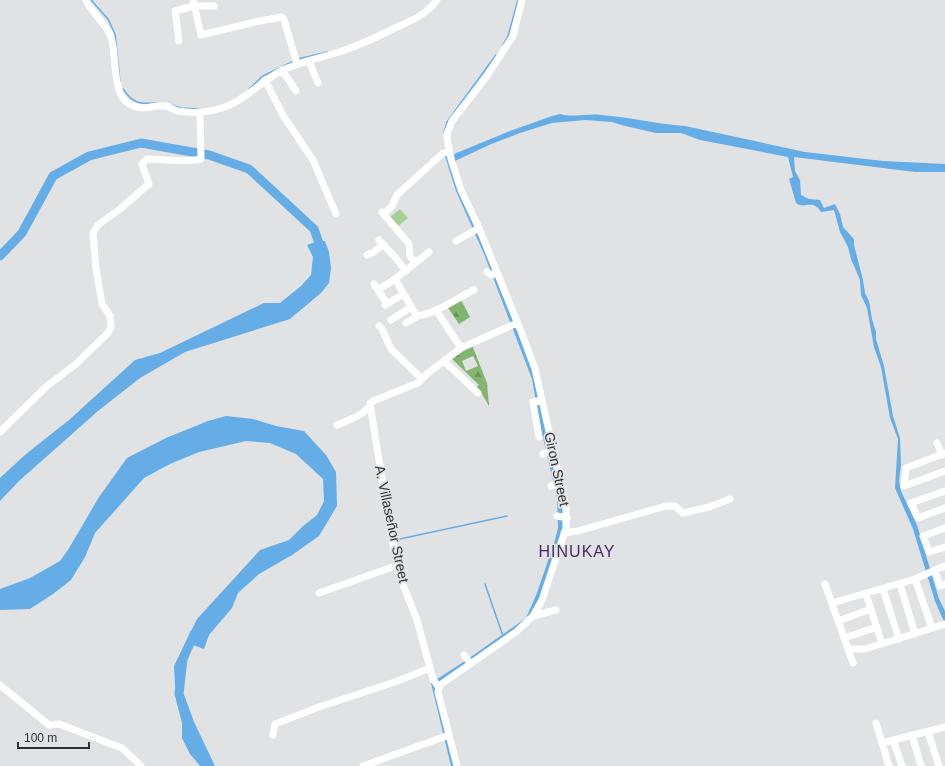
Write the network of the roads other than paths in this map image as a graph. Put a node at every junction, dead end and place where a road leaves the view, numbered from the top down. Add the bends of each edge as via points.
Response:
1 (86, 0) edge
2 (437, 0) edge
3 (522, 0) edge
4 (194, 3) edge
5 (214, 6) dead end
6 (179, 41) dead end
7 (296, 60) junction
8 (309, 61) junction
9 (282, 70) junction
10 (264, 80) junction
11 (318, 82) dead end
12 (296, 91) dead end
13 (200, 112) junction
14 (448, 155) junction
15 (336, 214) dead end
16 (476, 230) junction
17 (456, 241) dead end
18 (429, 252) dead end
19 (367, 255) dead end
20 (415, 263) junction
21 (406, 271) junction
22 (395, 279) dead end
23 (474, 290) dead end
24 (404, 294) junction
25 (411, 307) junction
26 (436, 310) junction
27 (418, 316) junction
28 (391, 320) dead end
29 (406, 323) dead end
30 (515, 324) junction
31 (379, 326) dead end
32 (461, 348) junction
33 (444, 361) junction
34 (422, 378) junction
35 (478, 393) dead end
36 (540, 400) junction
37 (370, 404) junction
38 (337, 425) dead end
39 (0, 432) edge
40 (538, 437) dead end
41 (937, 443) dead end
42 (943, 454) edge
43 (945, 471) edge
44 (945, 491) edge
45 (730, 499) dead end
46 (945, 508) edge
47 (557, 516) dead end
48 (566, 518) junction
49 (945, 528) edge
50 (564, 533) junction
51 (945, 547) edge
52 (398, 565) junction
53 (945, 566) edge
54 (935, 570) junction
55 (916, 579) junction
56 (825, 584) dead end
57 (900, 584) junction
58 (945, 584) edge
59 (883, 589) junction
60 (319, 592) dead end
61 (866, 594) junction
62 (832, 603) junction
63 (871, 609) junction
64 (556, 610) dead end
65 (533, 616) junction
66 (838, 621) junction
67 (945, 624) edge
68 (877, 627) junction
69 (932, 628) junction
70 (915, 634) junction
71 (844, 638) junction
72 (899, 639) junction
73 (882, 644) junction
74 (848, 649) junction
75 (853, 663) dead end
76 (430, 668) junction
77 (436, 684) junction
78 (0, 685) edge
79 (876, 723) dead end
80 (945, 728) edge
81 (928, 732) junction
82 (273, 735) dead end
83 (446, 735) junction
84 (912, 735) junction
85 (893, 740) junction
86 (882, 743) junction
87 (141, 766) edge
88 (363, 766) edge
89 (457, 766) edge
90 (889, 766) edge
91 (902, 766) edge
92 (921, 766) edge
93 (939, 766) edge

1 - 13 street via 106,26 112,40 117,88 126,102 145,108 166,106 193,113
2 - 8 street via 426,12 406,23 341,51
3 - 14 street, Giron Street via 512,36 505,50 452,121 444,137
4 - 5 street
4 - 6 street via 175,10
4 - 7 street via 201,35 282,17
7 - 8 street
7 - 9 street
8 - 11 street
9 - 10 street
9 - 12 street
10 - 13 street via 243,98 225,107
10 - 15 street via 284,117 313,160
13 - 39 street via 201,159 176,162 147,159 142,164 149,184 98,225 93,233 102,304 110,316 111,327 108,333 76,364 47,386
14 - 16 street, Giron Street
14 - 20 street via 397,195 392,206 383,213 409,244 410,256
16 - 17 street
16 - 30 street, Giron Street
18 - 20 street
19 - 21 street via 374,252 381,242
20 - 21 street
21 - 24 street via 395,279
22 - 24 street via 376,287 386,304
23 - 26 street
24 - 25 street
25 - 27 street
25 - 28 street
26 - 27 street
26 - 32 street
27 - 29 street
30 - 32 street
30 - 36 street, Giron Street via 535,369
31 - 34 street via 391,349
32 - 33 street
33 - 34 street
33 - 35 street
34 - 37 street
36 - 40 street via 533,402
36 - 48 street, Giron Street via 549,451 558,488 566,507
37 - 38 street via 368,409
37 - 52 street, A. Villaseñor Street
41 - 42 street
42 - 43 street via 906,468 904,486
44 - 46 street via 911,503 918,518
45 - 50 street via 683,512 669,505
47 - 48 street
48 - 50 street, Giron Street
49 - 51 street via 922,536 929,552
50 - 65 street, Giron Street via 557,543 543,585 542,600
52 - 60 street
52 - 76 street, A. Villaseñor Street via 418,620
53 - 54 street
54 - 55 street
54 - 58 street via 940,586
55 - 57 street
55 - 69 street
56 - 62 street
57 - 59 street
57 - 70 street
59 - 61 street
59 - 72 street
61 - 62 street
61 - 63 street
62 - 66 street
63 - 66 street
63 - 68 street
64 - 65 street
65 - 77 street, Giron Street via 516,632 467,660 440,685
66 - 71 street
67 - 69 street
68 - 71 street
68 - 73 street
69 - 70 street
70 - 72 street
71 - 74 street
72 - 73 street
73 - 74 street via 865,649
74 - 75 street
76 - 77 street, A. Villaseñor Street
76 - 82 street via 275,724
77 - 83 street
78 - 87 street via 49,725 59,724 122,748
79 - 86 street
80 - 81 street
81 - 84 street
81 - 93 street
83 - 88 street
83 - 89 street
84 - 85 street
84 - 92 street
85 - 86 street
85 - 91 street
86 - 90 street

